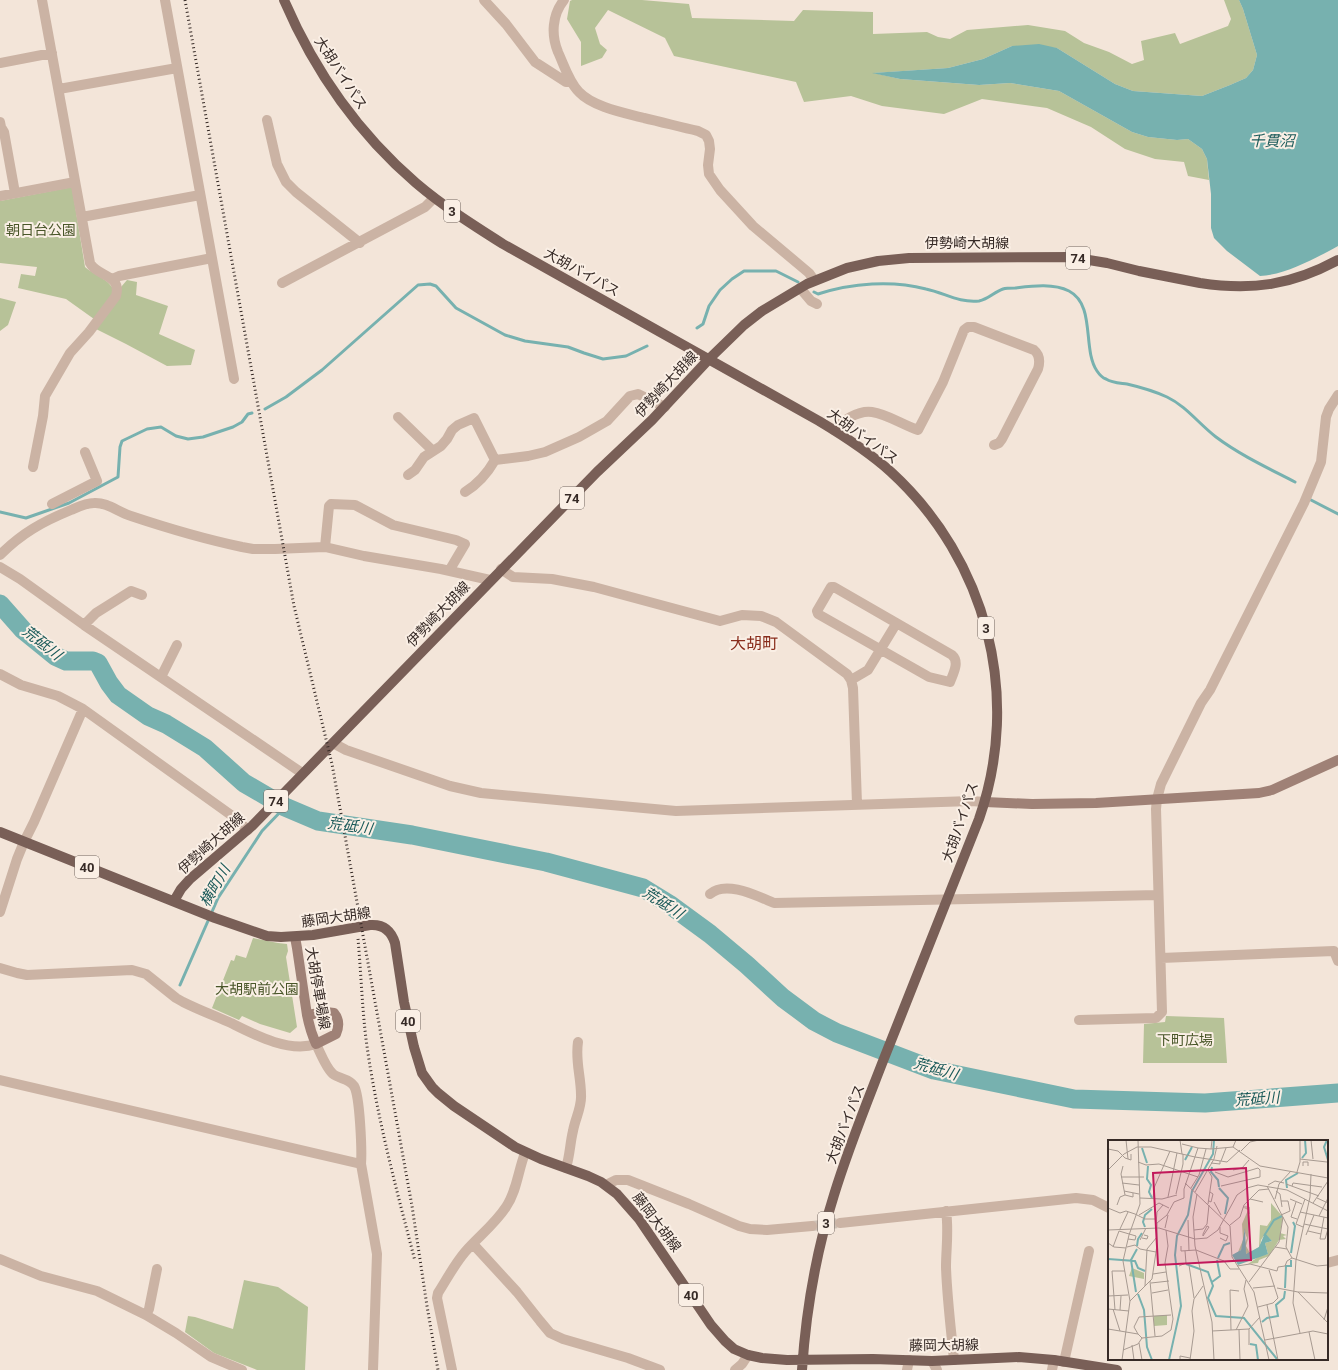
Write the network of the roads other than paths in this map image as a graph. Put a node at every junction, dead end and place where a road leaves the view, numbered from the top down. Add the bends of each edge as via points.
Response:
1 (42, 0) edge
2 (165, 0) edge
3 (284, 0) edge
4 (484, 0) edge
5 (564, 0) edge
6 (52, 53) junction
7 (0, 63) edge
8 (177, 68) junction
9 (571, 82) junction
10 (59, 89) junction
11 (267, 120) dead end
12 (0, 125) edge
13 (75, 182) junction
14 (15, 193) junction
15 (200, 195) junction
16 (0, 196) edge
17 (434, 198) junction
18 (82, 217) junction
19 (360, 243) junction
20 (212, 258) junction
21 (1338, 260) edge
22 (112, 278) junction
23 (814, 280) junction
24 (282, 283) dead end
25 (800, 288) junction
26 (817, 304) dead end
27 (709, 359) junction
28 (234, 380) dead end
29 (1338, 395) edge
30 (665, 407) junction
31 (398, 417) dead end
32 (834, 430) junction
33 (994, 445) dead end
34 (433, 451) junction
35 (86, 452) dead end
36 (495, 460) junction
37 (33, 467) dead end
38 (408, 475) dead end
39 (465, 492) dead end
40 (61, 505) junction
41 (325, 547) junction
42 (0, 556) edge
43 (0, 567) edge
44 (501, 569) junction
45 (449, 571) junction
46 (490, 580) junction
47 (142, 595) dead end
48 (84, 624) junction
49 (896, 624) junction
50 (177, 645) dead end
51 (881, 650) junction
52 (0, 674) edge
53 (161, 677) junction
54 (851, 680) junction
55 (83, 709) junction
56 (333, 743) junction
57 (1338, 760) edge
58 (300, 775) junction
59 (1157, 799) junction
60 (984, 802) junction
61 (857, 804) junction
62 (250, 828) junction
63 (0, 832) edge
64 (24, 842) junction
65 (710, 894) dead end
66 (1158, 895) junction
67 (947, 900) junction
68 (174, 901) junction
69 (0, 912) edge
70 (295, 936) junction
71 (1161, 958) junction
72 (1338, 961) edge
73 (0, 968) edge
74 (307, 1015) junction
75 (1079, 1020) dead end
76 (578, 1042) dead end
77 (316, 1044) junction
78 (0, 1080) edge
79 (525, 1153) junction
80 (361, 1164) junction
81 (566, 1168) junction
82 (606, 1185) junction
83 (1108, 1208) edge
84 (946, 1211) junction
85 (840, 1222) tunnel mouth
86 (812, 1226) tunnel mouth
87 (473, 1244) junction
88 (1089, 1251) dead end
89 (0, 1259) edge
90 (1338, 1260) edge
91 (1328, 1263) edge
92 (157, 1269) dead end
93 (146, 1315) junction
94 (748, 1355) junction
95 (954, 1360) junction
96 (1057, 1364) edge
97 (802, 1365) edge
98 (908, 1365) edge
99 (935, 1366) edge
100 (242, 1370) edge
101 (373, 1370) edge
102 (452, 1370) edge
103 (660, 1370) edge
104 (735, 1370) edge
105 (1117, 1370) edge

1 - 6 street
2 - 8 street
3 - 17 main road, 大胡バイパス / 3 via 314,60 335,94 387,156
4 - 9 street via 535,62 566,82
5 - 9 street via 554,20 553,32 554,43
6 - 7 street
6 - 10 street
8 - 10 street
8 - 15 street
9 - 23 street via 583,96 604,107 706,135 710,149 709,174 720,190 753,226
10 - 13 street
11 - 19 street via 276,164 286,182
12 - 14 street via 4,132
13 - 14 street
13 - 18 street
14 - 16 street
15 - 18 street
15 - 20 street
17 - 19 street via 425,207
17 - 27 main road, 大胡バイパス / 3 via 503,244
18 - 22 street via 90,263 92,267
19 - 24 street
20 - 22 street
20 - 28 street
21 - 23 main road, 伊勢崎大胡線 / 74 via 1298,278 1276,284 1248,287 1218,286 1071,257 926,257 891,260 847,268
22 - 37 street via 117,288 116,296 70,353 45,396
23 - 25 main road, 伊勢崎大胡線 / 74
25 - 26 street
25 - 27 main road, 伊勢崎大胡線 / 74 via 748,321
27 - 30 main road, 伊勢崎大胡線 / 74
27 - 32 main road, 大胡バイパス / 3
29 - 59 street via 1326,417 1321,462 1304,503 1210,690 1201,703 1161,784
30 - 36 street via 638,394 630,396 607,421 579,437 545,452
30 - 44 main road, 伊勢崎大胡線 / 74
31 - 34 street
32 - 33 street via 845,419 871,411 918,430 944,382 964,330 974,327 1034,350 1040,359 1038,369 1002,440
32 - 60 main road, 大胡バイパス / 3 via 858,445 916,498 940,528 971,583 988,634 997,698 996,744
34 - 36 street via 447,439 458,424 474,418
34 - 38 street
35 - 40 street via 97,481
36 - 39 street via 477,485
40 - 41 street via 101,503 124,514 253,549
40 - 42 street
41 - 45 street
41 - 45 street via 329,506 356,505 393,525 464,544
43 - 48 street
44 - 46 main road, 伊勢崎大胡線 / 74
44 - 54 street via 513,577 552,579 594,587 720,621 742,615 761,616 776,622 847,674
45 - 46 street
46 - 56 main road, 伊勢崎大胡線 / 74
47 - 48 street via 131,591 96,613
48 - 53 street
49 - 51 street
49 - 51 street via 955,658 950,682 929,677
49 - 51 street via 834,587 831,587 817,611 818,614
50 - 53 street
51 - 54 street via 868,670
52 - 55 street via 22,685 58,696
53 - 58 street
54 - 61 street via 854,688
55 - 62 street
55 - 64 street
56 - 58 main road, 伊勢崎大胡線 / 74
56 - 61 street via 346,750 450,786 481,793 676,811
57 - 59 street via 1266,792
58 - 62 main road, 伊勢崎大胡線 / 74
59 - 60 street via 1039,804
59 - 66 street
60 - 61 street
60 - 67 main road, 大胡バイパス / 3
62 - 68 main road, 伊勢崎大胡線 / 74 via 190,880
63 - 64 main road, 藤岡大胡線 / 40
64 - 68 main road, 藤岡大胡線 / 40
64 - 69 street
65 - 67 street via 718,889 734,889 774,903
66 - 67 street
66 - 71 street
67 - 97 main road, 大胡バイパス / 3 via 844,1164 827,1218 812,1281
68 - 70 main road, 藤岡大胡線 / 40 via 267,936
70 - 74 street, 大胡停車場線
70 - 79 main road, 藤岡大胡線 / 40 via 370,925 389,930 395,943 407,1020 422,1073 445,1099
71 - 72 street via 1334,951
71 - 75 street via 1162,1012 1156,1018
73 - 77 street via 27,975 139,971 176,998 252,1033 296,1047
74 - 77 street, 大胡停車場線
74 - 77 street via 330,1012 334,1013 337,1019 339,1026 336,1034
76 - 81 street via 576,1057 581,1100
77 - 80 street via 333,1074 351,1082 356,1090
78 - 80 street
79 - 81 main road, 藤岡大胡線 / 40
79 - 87 street via 507,1207
80 - 101 street via 377,1254
81 - 82 main road, 藤岡大胡線 / 40
82 - 86 street via 616,1180 628,1180 750,1229
82 - 94 main road, 藤岡大胡線 / 40 via 639,1219 714,1329 734,1349
83 - 84 street via 1093,1200 1076,1198
84 - 85 street
84 - 95 street via 947,1284
87 - 102 street via 456,1264 437,1298
87 - 103 street via 550,1333
88 - 96 street
89 - 93 street via 41,1276 97,1291
90 - 91 street
92 - 93 street
93 - 100 street via 211,1357
94 - 97 main road, 藤岡大胡線 / 40 via 787,1360
94 - 104 street
95 - 96 main road, 藤岡大胡線 / 40 via 1019,1357
95 - 99 main road, 藤岡大胡線 / 40
96 - 105 main road, 藤岡大胡線 / 40
97 - 98 main road, 藤岡大胡線 / 40
98 - 99 main road, 藤岡大胡線 / 40

